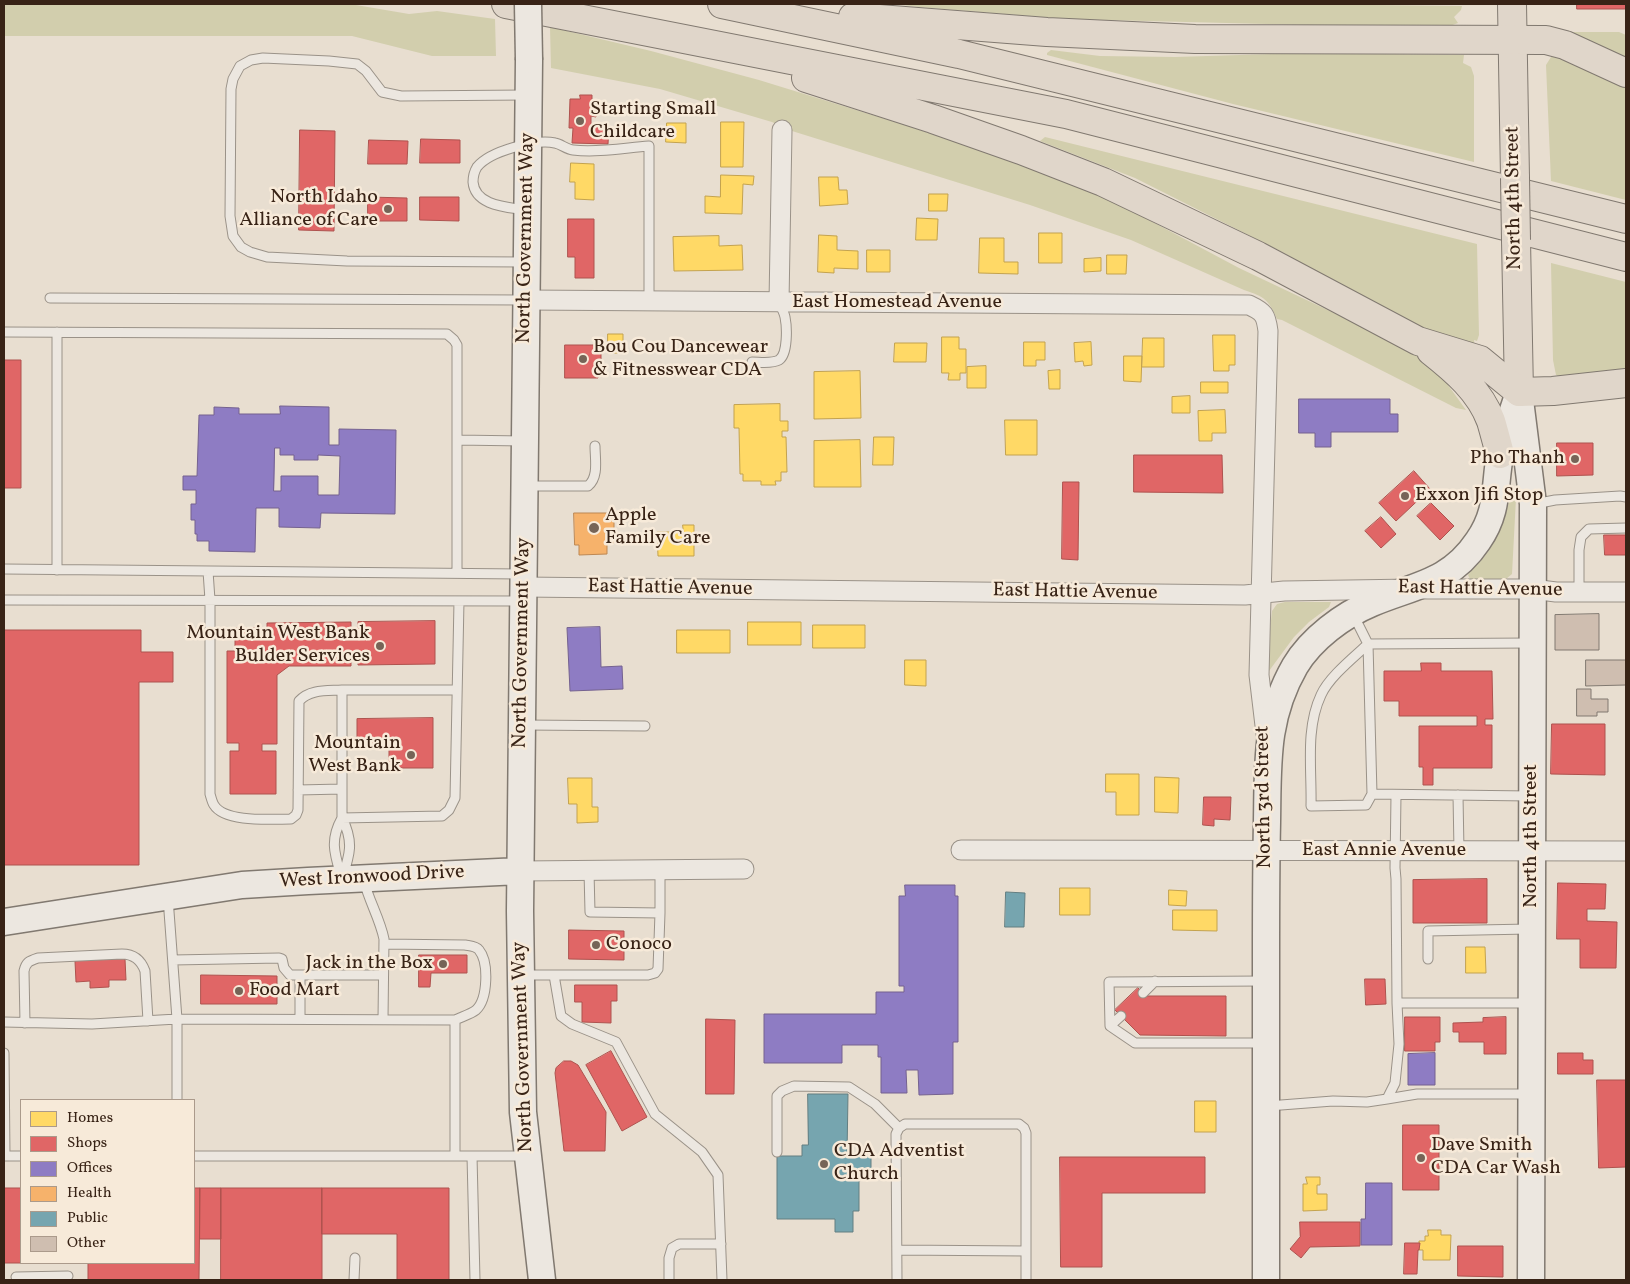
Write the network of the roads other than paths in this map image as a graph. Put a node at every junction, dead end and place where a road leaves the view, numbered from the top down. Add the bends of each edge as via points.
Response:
1 (506, 4) edge
2 (528, 4) edge
3 (722, 4) edge
4 (1512, 4) edge
5 (749, 9) junction
6 (1513, 41) junction
7 (740, 51) junction
8 (1626, 73) edge
9 (529, 95) junction
10 (782, 130) dead end
11 (528, 143) junction
12 (528, 210) junction
13 (1626, 219) edge
14 (1626, 257) edge
15 (527, 262) junction
16 (50, 298) dead end
17 (526, 300) junction
18 (649, 301) junction
19 (779, 302) junction
20 (1264, 315) joint
21 (4, 332) edge
22 (57, 332) junction
23 (1418, 341) junction
24 (752, 362) dead end
25 (1626, 383) edge
26 (1519, 392) junction
27 (456, 440) junction
28 (525, 441) junction
29 (595, 446) dead end
30 (1500, 454) junction
31 (524, 486) junction
32 (1626, 497) edge
33 (1533, 504) junction
34 (1626, 528) edge
35 (4, 569) edge
36 (57, 570) junction
37 (208, 571) junction
38 (457, 573) junction
39 (523, 587) junction
40 (1412, 588) junction
41 (1532, 589) junction
42 (1579, 592) junction
43 (1626, 592) edge
44 (1260, 593) junction
45 (4, 600) edge
46 (210, 600) junction
47 (459, 601) junction
48 (1352, 613) junction
49 (1534, 643) junction
50 (1368, 644) junction
51 (342, 690) junction
52 (457, 690) junction
53 (522, 725) junction
54 (645, 726) dead end
55 (1268, 748) junction
56 (342, 789) junction
57 (298, 790) junction
58 (1372, 794) junction
59 (1396, 795) junction
60 (1458, 795) junction
61 (1532, 796) junction
62 (342, 818) junction
63 (961, 850) dead end
64 (1266, 851) junction
65 (1396, 851) junction
66 (1459, 851) junction
67 (1532, 851) junction
68 (1626, 851) edge
69 (744, 869) dead end
70 (660, 870) junction
71 (520, 871) junction
72 (589, 871) junction
73 (353, 879) junction
74 (168, 896) junction
75 (660, 913) junction
76 (4, 922) edge
77 (1532, 929) junction
78 (384, 944) junction
79 (1428, 959) dead end
80 (173, 960) junction
81 (300, 975) junction
82 (383, 975) junction
83 (521, 975) junction
84 (554, 975) junction
85 (1155, 981) junction
86 (1266, 981) junction
87 (1143, 993) dead end
88 (1397, 1002) junction
89 (1532, 1003) junction
90 (1121, 1016) dead end
91 (177, 1019) junction
92 (300, 1019) junction
93 (383, 1019) junction
94 (455, 1020) junction
95 (148, 1021) junction
96 (4, 1022) edge
97 (25, 1023) junction
98 (1110, 1026) junction
99 (1266, 1043) junction
100 (4, 1053) edge
101 (1532, 1094) junction
102 (177, 1099) edge
103 (1387, 1099) junction
104 (1266, 1106) junction
105 (898, 1128) junction
106 (777, 1152) dead end
107 (4, 1156) edge
108 (20, 1156) edge
109 (195, 1156) edge
110 (455, 1156) junction
111 (472, 1156) junction
112 (528, 1156) junction
113 (721, 1244) junction
114 (897, 1250) junction
115 (1026, 1251) junction
116 (355, 1258) dead end
117 (68, 1276) dead end
118 (16, 1277) dead end
119 (41, 1278) edge
120 (354, 1280) edge
121 (475, 1280) edge
122 (542, 1280) edge
123 (668, 1280) edge
124 (722, 1280) edge
125 (897, 1280) edge
126 (1026, 1280) edge
127 (1266, 1280) edge
128 (1531, 1280) edge

1 - 7 main road
2 - 9 main road, North Government Way, bridge
3 - 5 main road
4 - 6 main road, North 4th Street
5 - 6 main road via 1185,39
5 - 13 main road via 959,54
6 - 8 main road via 1546,40 1565,45
6 - 26 main road, North 4th Street, bridge
7 - 14 main road via 1066,114
7 - 23 main road via 811,81 933,119 1102,182 1258,256
9 - 11 main road, North Government Way
9 - 15 lane via 400,96 382,92 366,70 357,64 263,58 240,66 233,79 231,99 230,216 233,236 246,250 267,257 347,262
10 - 19 street
11 - 12 main road, North Government Way
11 - 12 lane via 489,157 478,166 473,179 478,195 493,205
11 - 18 lane via 556,143 571,150 649,146
12 - 15 main road, North Government Way
15 - 17 main road, North Government Way
16 - 17 lane
17 - 18 street, East Homestead Avenue
17 - 28 main road, North Government Way
18 - 19 street, East Homestead Avenue
19 - 20 street, East Homestead Avenue via 1249,305
19 - 24 lane via 785,317 784,354 779,360
20 - 44 street, North 3rd Street via 1268,331
21 - 22 lane
22 - 27 lane via 447,334 456,345
22 - 36 lane
23 - 26 main road via 1480,360
23 - 30 main road via 1456,370 1468,384 1490,419
25 - 26 main road
26 - 30 main road, North 4th Street
26 - 33 main road, North 4th Street
27 - 28 lane
27 - 38 lane
28 - 31 main road, North Government Way
29 - 31 lane via 595,477 588,486
30 - 40 main road, North 4th Street via 1490,519 1480,540 1456,568
31 - 39 main road, North Government Way
32 - 33 lane
33 - 41 main road, North 4th Street
34 - 42 lane via 1589,529 1581,538
35 - 36 lane
36 - 37 lane
37 - 38 lane
37 - 46 lane
38 - 39 lane
39 - 44 street, East Hattie Avenue
39 - 47 lane
39 - 53 main road, North Government Way
40 - 41 street, East Hattie Avenue
40 - 44 street, East Hattie Avenue
40 - 48 main road, North 4th Street
41 - 42 street, East Hattie Avenue
41 - 49 main road, North 4th Street
42 - 43 street, East Hattie Avenue
44 - 55 street, North 3rd Street via 1258,675
45 - 46 lane
46 - 47 lane
46 - 57 lane via 210,794 214,806 235,818 291,819 298,810
47 - 52 lane
48 - 50 lane
48 - 55 main road, North 4th Street via 1323,634 1296,665 1279,699
49 - 50 lane
49 - 61 main road, North 4th Street
50 - 58 lane
50 - 58 lane via 1337,673 1321,694 1313,718 1311,806 1366,805
51 - 52 lane
51 - 56 lane
51 - 57 lane via 310,692 299,701
52 - 62 lane via 455,798 449,810 442,816
53 - 54 lane
53 - 71 main road, North Government Way
55 - 64 main road, North 3rd Street
56 - 57 lane
56 - 62 lane
58 - 59 lane
59 - 60 lane
59 - 65 lane
60 - 61 lane
60 - 66 lane
61 - 67 main road, North 4th Street
62 - 73 lane via 349,831
62 - 73 lane via 335,831 334,855
63 - 64 street, East Annie Avenue
64 - 65 street, East Annie Avenue
64 - 86 main road, North 3rd Street
65 - 66 street, East Annie Avenue
65 - 88 lane
66 - 67 street, East Annie Avenue
67 - 68 street, East Annie Avenue
67 - 77 main road, North 4th Street
69 - 70 street, West Ironwood Drive
70 - 72 street, West Ironwood Drive
70 - 75 lane
71 - 72 street, West Ironwood Drive
71 - 73 main road, West Ironwood Drive
71 - 83 main road, North Government Way
72 - 75 lane via 590,912
73 - 74 main road, West Ironwood Drive via 242,885
73 - 78 lane via 368,898 382,929
74 - 76 main road, West Ironwood Drive
74 - 80 lane
75 - 84 lane via 658,968 655,973
77 - 79 lane via 1428,931
77 - 89 main road, North 4th Street
78 - 82 lane
78 - 94 lane via 465,945 479,950 484,959 486,984 483,1000 476,1010
80 - 81 lane via 279,958 284,962 287,973
80 - 91 lane
81 - 82 lane
81 - 92 lane
82 - 93 lane
83 - 84 lane
83 - 112 main road, North Government Way via 523,1112
84 - 113 lane via 561,1016 572,1024 616,1042 656,1114 702,1152 718,1175
85 - 86 lane
85 - 87 lane
85 - 98 lane via 1109,982
86 - 99 main road, North 3rd Street
88 - 89 lane
88 - 103 lane via 1399,1044 1395,1083
89 - 101 main road, North 4th Street
90 - 98 lane
91 - 92 lane
91 - 95 lane
91 - 102 lane
92 - 93 lane
93 - 94 lane
94 - 110 lane
95 - 97 lane
95 - 97 lane via 145,971 136,957 122,954 29,960 24,971
96 - 97 lane
98 - 99 lane via 1135,1043
99 - 104 main road, North 3rd Street
100 - 107 lane
101 - 103 lane via 1417,1094
101 - 128 main road, North 4th Street
103 - 104 lane
104 - 127 main road, North 3rd Street
105 - 106 lane via 875,1104 849,1087 794,1086 777,1096
105 - 114 lane
105 - 115 lane via 905,1124 1019,1124 1024,1128
107 - 108 lane
109 - 110 lane
110 - 111 lane
111 - 112 lane
111 - 121 lane
112 - 122 main road, North Government Way
113 - 123 lane via 679,1244 672,1248
113 - 124 lane
114 - 115 lane
114 - 125 lane
115 - 126 lane
116 - 120 lane
117 - 119 lane
118 - 119 lane

